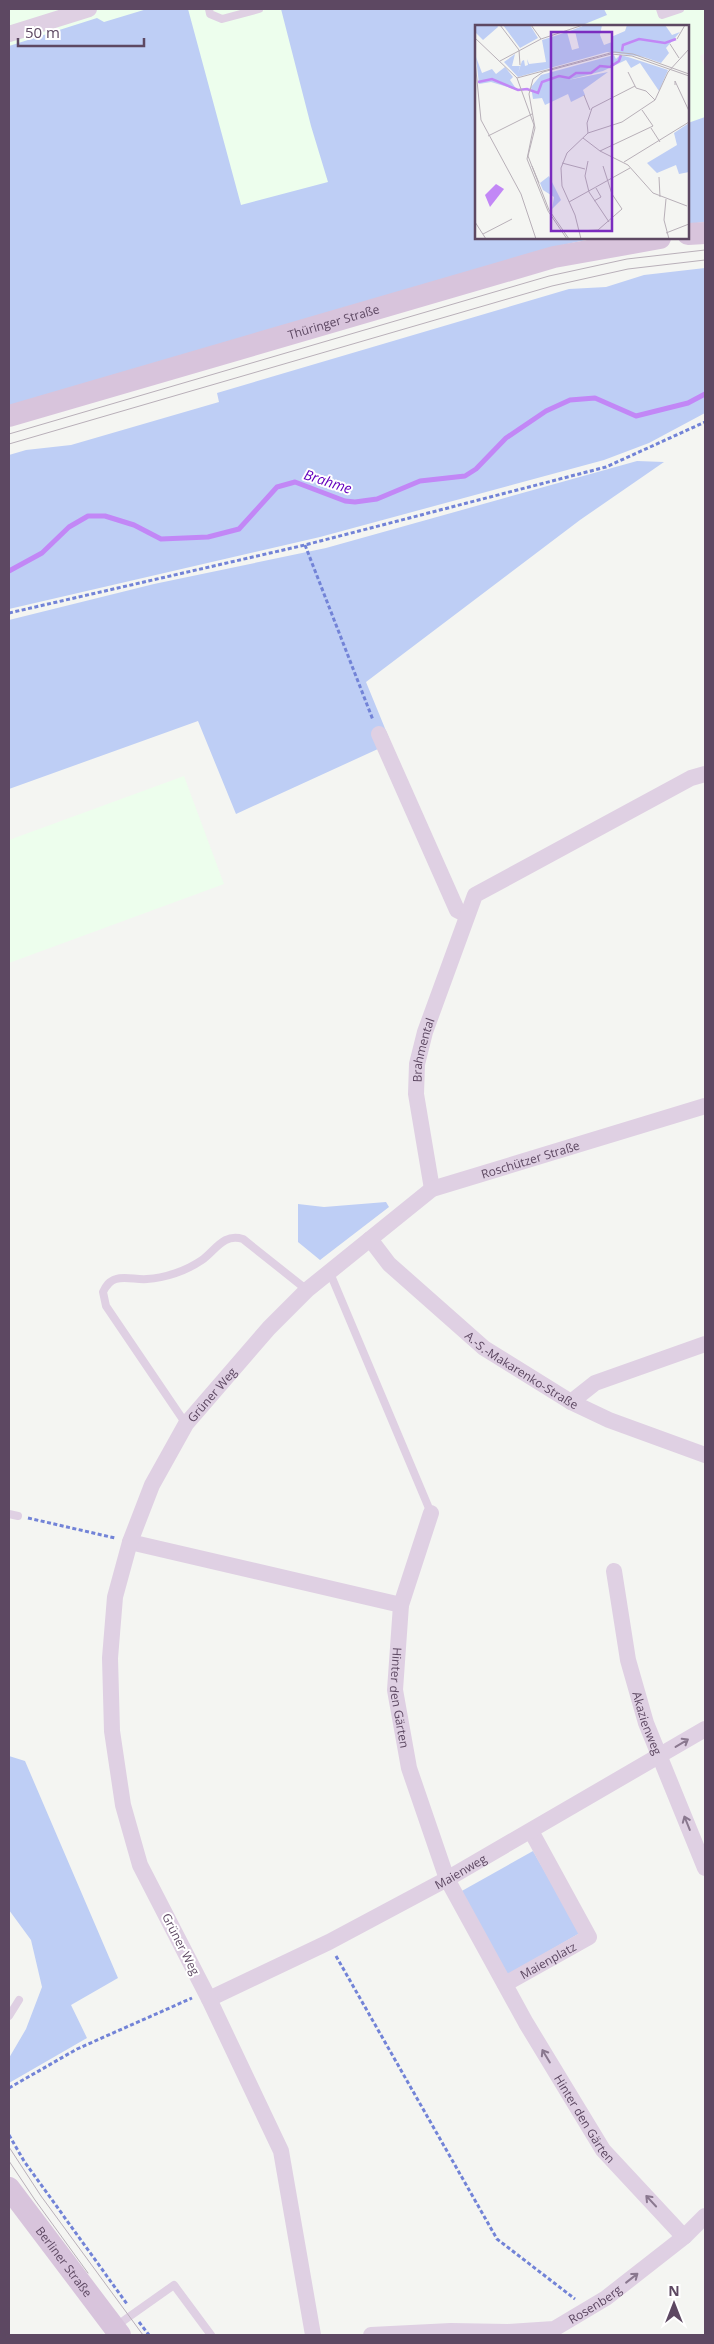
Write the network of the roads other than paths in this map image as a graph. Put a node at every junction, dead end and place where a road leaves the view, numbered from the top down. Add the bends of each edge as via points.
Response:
1 (89, 9) edge
2 (208, 9) edge
3 (259, 9) edge
4 (660, 9) edge
5 (680, 9) edge
6 (9, 34) edge
7 (705, 233) edge
8 (689, 234) edge
9 (654, 239) edge
10 (9, 416) edge
11 (379, 734) road end
12 (705, 774) edge
13 (467, 915) junction
14 (705, 1106) edge
15 (432, 1189) junction
16 (370, 1239) junction
17 (330, 1273) junction
18 (308, 1290) junction
19 (705, 1344) edge
20 (572, 1402) junction
21 (186, 1424) junction
22 (705, 1455) edge
23 (9, 1514) edge
24 (432, 1514) joint
25 (18, 1516) road end
26 (130, 1542) junction
27 (614, 1571) dead end
28 (401, 1605) junction
29 (705, 1729) edge
30 (660, 1757) junction
31 (531, 1832) junction
32 (705, 1868) edge
33 (447, 1879) junction
34 (505, 1984) junction
35 (202, 1998) junction
36 (19, 2000) dead end
37 (9, 2016) edge
38 (9, 2188) edge
39 (705, 2216) edge
40 (684, 2237) junction
41 (117, 2331) edge
42 (211, 2335) edge
43 (313, 2335) edge
44 (371, 2335) edge

1 - 6 street
2 - 3 lane via 210,14 222,19
4 - 5 lane via 662,15
7 - 8 main road
9 - 10 main road, Thüringer Straße via 554,257
11 - 13 street via 457,910
12 - 13 street, Brahmental via 691,778 475,895
13 - 15 street, Brahmental via 425,1032 417,1064 416,1094
14 - 15 street, Roschützer Straße
15 - 16 street, Roschützer Straße
16 - 17 street, Grüner Weg
16 - 20 street, A.-S.-Makarenko-Straße via 389,1264 484,1348
17 - 18 street, Grüner Weg
17 - 24 lane
18 - 21 street, Grüner Weg via 269,1328
18 - 21 lane via 243,1239 234,1236 223,1240 202,1260 178,1272 147,1279 117,1278 108,1283 103,1292 106,1306
19 - 20 street via 595,1383
20 - 22 street, A.-S.-Makarenko-Straße via 609,1420
21 - 26 street, Grüner Weg via 152,1485
23 - 25 lane
24 - 28 street, Hinter den Gärten
26 - 28 street
26 - 35 street, Grüner Weg via 115,1597 110,1658 112,1731 123,1805 140,1865
27 - 30 street, Akazienweg via 628,1660 646,1723
28 - 33 street, Hinter den Gärten via 395,1690 409,1768
30 -> 29 street, Maienweg
30 - 31 street, Maienweg
32 -> 30 street, Akazienweg
31 - 33 street, Maienweg
31 - 34 street, Maienplatz via 589,1937
33 - 34 street, Maienplatz
33 - 35 street, Maienweg via 328,1942
40 -> 34 street, Hinter den Gärten via 603,2150
35 - 43 street, Grüner Weg via 281,2151
36 - 37 lane
38 - 41 main road, Berliner Straße
39 - 40 street, Rosenberg
44 -> 40 street, Rosenberg via 554,2328 606,2298
41 - 42 lane via 133,2313 174,2285

